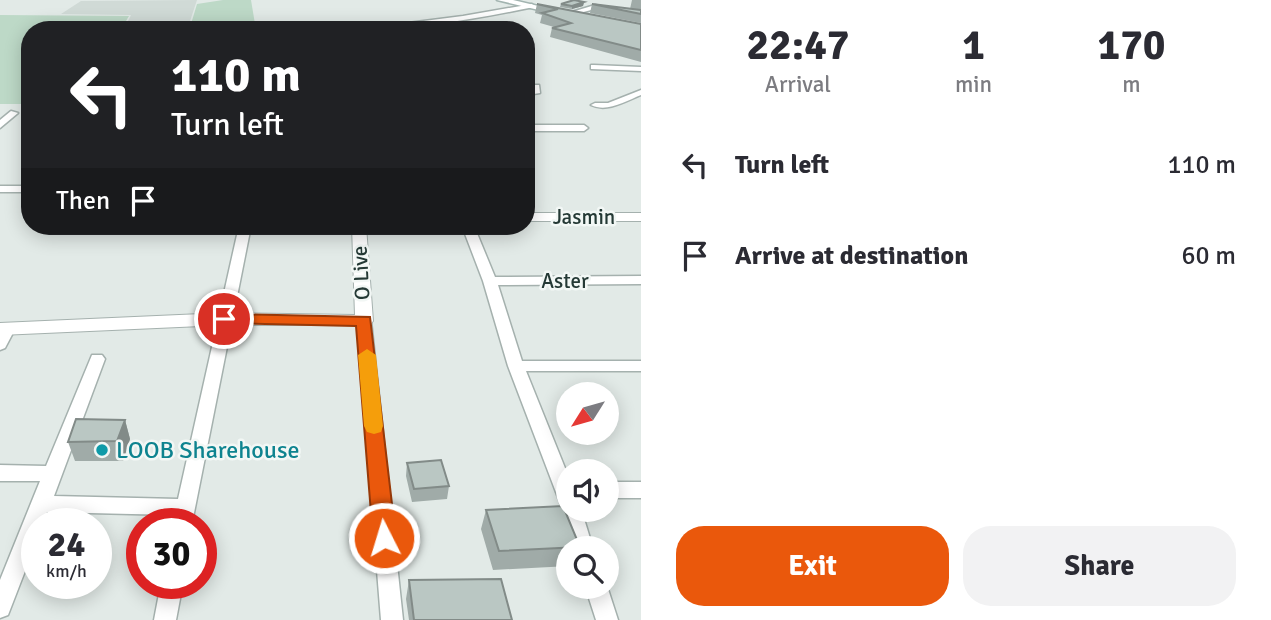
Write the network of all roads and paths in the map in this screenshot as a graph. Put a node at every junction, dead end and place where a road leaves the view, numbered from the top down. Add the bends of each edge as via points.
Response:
1 (501, 0) edge
2 (532, 6) junction
3 (568, 14) junction
4 (641, 16) edge
5 (590, 19) edge
6 (436, 21) edge
7 (594, 67) dead end
8 (641, 69) edge
9 (536, 87) dead end
10 (641, 92) edge
11 (535, 93) edge
12 (595, 105) dead end
13 (14, 113) dead end
14 (0, 125) edge
15 (535, 128) edge
16 (584, 128) dead end
17 (0, 189) edge
18 (21, 189) edge
19 (535, 217) edge
20 (641, 217) edge
21 (243, 235) edge
22 (359, 235) edge
23 (472, 235) edge
24 (641, 280) edge
25 (490, 281) junction
26 (224, 319) junction
27 (364, 321) junction
28 (3, 334) edge
29 (97, 359) dead end
30 (516, 366) junction
31 (641, 366) edge
32 (556, 468) edge
33 (0, 473) edge
34 (53, 474) junction
35 (619, 490) edge
36 (641, 490) edge
37 (41, 504) junction
38 (185, 508) edge
39 (126, 511) edge
40 (169, 599) edge
41 (600, 599) edge
42 (0, 607) edge
43 (165, 620) edge
44 (392, 620) edge
45 (607, 620) edge

1 - 2 main road
2 - 3 main road
2 - 6 street
3 - 4 street via 595,7
3 - 5 main road
7 - 8 street
9 - 11 street
10 - 12 street via 609,105
13 - 14 street
15 - 16 street
17 - 18 street
19 - 20 street, Jasmin
21 - 26 street
22 - 27 street, O Live
23 - 25 street
24 - 25 street, Aster
25 - 30 street
26 - 27 street
26 - 28 street
26 - 38 street
27 - 44 street
29 - 34 street
30 - 31 street
30 - 32 street
33 - 34 street
34 - 37 street
35 - 36 street
37 - 39 street
37 - 42 street
40 - 43 street
41 - 45 street

